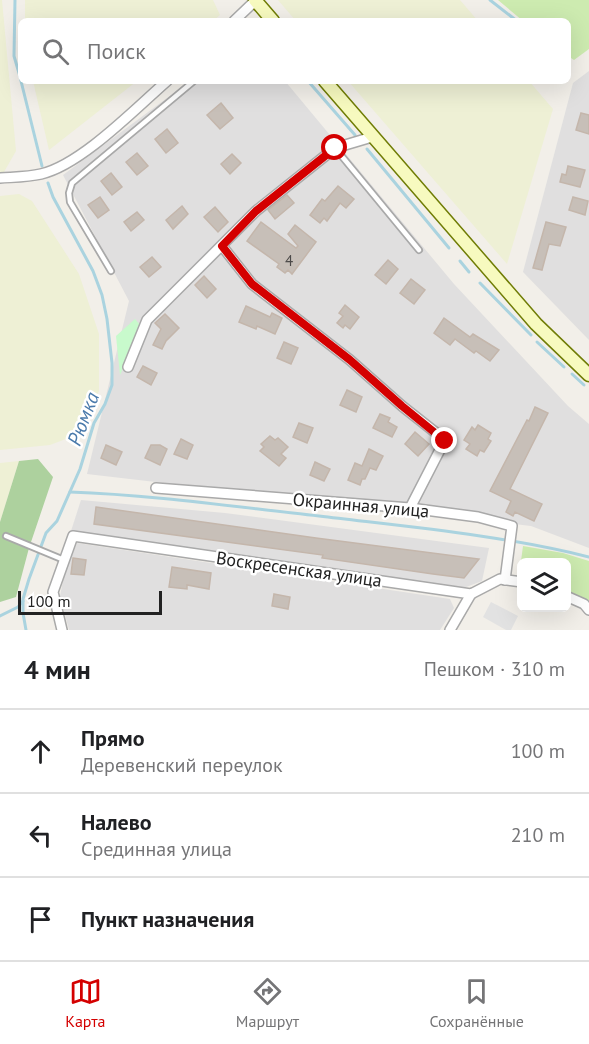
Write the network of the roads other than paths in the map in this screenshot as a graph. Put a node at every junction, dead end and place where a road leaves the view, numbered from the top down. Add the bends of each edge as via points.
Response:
1 (255, 0) edge
2 (237, 18) edge
3 (270, 18) edge
4 (163, 84) edge
5 (190, 84) edge
6 (328, 84) edge
7 (372, 137) junction
8 (335, 148) junction
9 (0, 178) edge
10 (222, 246) junction
11 (418, 250) dead end
12 (111, 271) dead end
13 (128, 367) dead end
14 (589, 375) edge
15 (156, 488) dead end
16 (410, 508) junction
17 (6, 536) dead end
18 (64, 560) junction
19 (505, 580) junction
20 (517, 581) edge
21 (471, 594) junction
22 (571, 598) edge
23 (589, 610) edge
24 (62, 630) edge
25 (450, 630) edge

1 - 2 street
1 - 3 main road
4 - 9 street via 65,164 43,174
5 - 12 lane via 72,183 70,202
6 - 7 main road
7 - 8 street
7 - 14 main road via 536,324
8 - 10 street via 256,211
8 - 11 lane
10 - 13 street via 147,320
10 - 16 street via 252,284 445,441
15 - 16 street, Окраинная улица
16 - 19 street, Окраинная улица via 512,526
17 - 18 lane
18 - 21 street, Воскресенская улица via 73,536
18 - 24 street via 53,592
19 - 20 street
19 - 21 street
21 - 25 street
22 - 23 street

